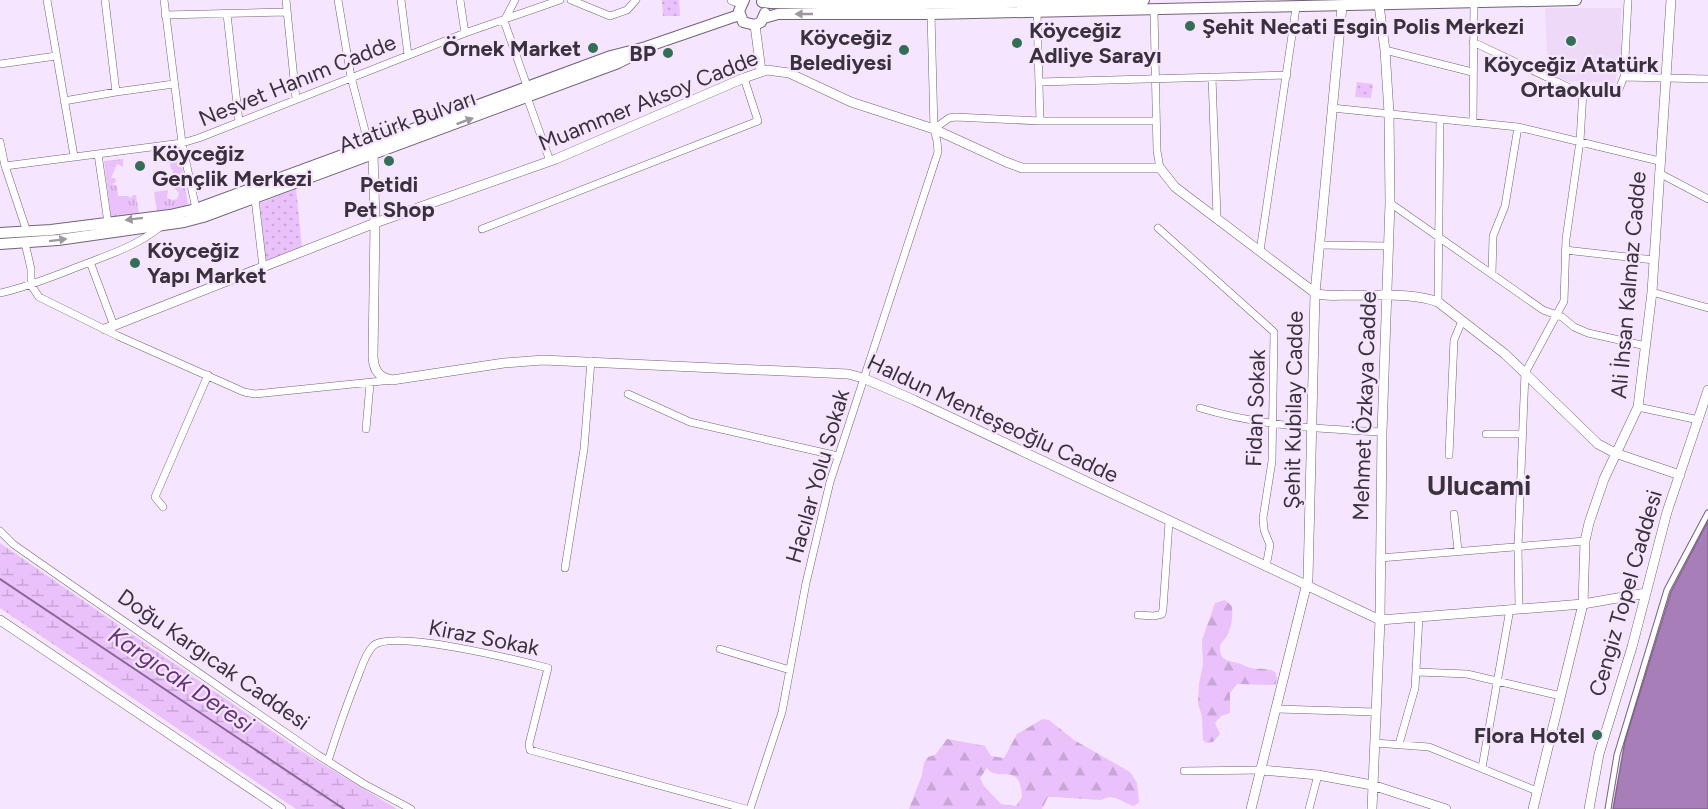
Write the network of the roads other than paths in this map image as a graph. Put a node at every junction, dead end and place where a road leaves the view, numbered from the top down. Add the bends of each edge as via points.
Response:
1 (46, 0) edge
2 (105, 0) edge
3 (164, 0) edge
4 (286, 0) edge
5 (338, 0) edge
6 (401, 0) edge
7 (460, 0) edge
8 (515, 0) edge
9 (560, 0) edge
10 (571, 0) edge
11 (636, 0) edge
12 (1144, 0) edge
13 (1576, 0) edge
14 (1628, 0) edge
15 (1671, 0) edge
16 (761, 1) edge
17 (1077, 1) edge
18 (808, 2) edge
19 (945, 2) edge
20 (970, 2) edge
21 (1474, 2) junction
22 (868, 3) edge
23 (739, 5) edge
24 (1379, 5) junction
25 (1342, 6) junction
26 (1296, 8) junction
27 (1154, 10) junction
28 (287, 12) junction
29 (1037, 12) junction
30 (227, 14) junction
31 (931, 14) junction
32 (165, 15) junction
33 (504, 21) junction
34 (759, 22) junction
35 (465, 33) junction
36 (1473, 42) junction
37 (1385, 50) junction
38 (408, 55) junction
39 (56, 56) junction
40 (0, 64) edge
41 (761, 71) junction
42 (1472, 72) junction
43 (1287, 75) junction
44 (351, 77) junction
45 (1212, 77) junction
46 (1623, 77) junction
47 (744, 78) junction
48 (1155, 78) junction
49 (1665, 79) junction
50 (1708, 79) edge
51 (1039, 82) junction
52 (174, 84) junction
53 (1583, 91) junction
54 (116, 92) junction
55 (527, 92) junction
56 (296, 99) junction
57 (64, 101) junction
58 (1332, 108) junction
59 (1389, 113) junction
60 (1440, 119) junction
61 (1040, 121) junction
62 (1156, 121) junction
63 (239, 122) junction
64 (1473, 122) junction
65 (1518, 127) junction
66 (934, 129) junction
67 (1580, 141) junction
68 (0, 142) edge
69 (182, 143) junction
70 (371, 150) junction
71 (98, 153) junction
72 (74, 156) junction
73 (550, 161) junction
74 (1659, 161) junction
75 (5, 166) junction
76 (1160, 168) junction
77 (1659, 173) junction
78 (9, 177) junction
79 (0, 178) edge
80 (255, 199) junction
81 (1708, 199) edge
82 (1390, 203) junction
83 (196, 209) junction
84 (1217, 218) junction
85 (108, 223) junction
86 (375, 223) junction
87 (162, 225) junction
88 (1158, 228) dead end
89 (482, 229) dead end
90 (0, 233) edge
91 (26, 238) junction
92 (1439, 238) junction
93 (0, 244) edge
94 (1320, 245) junction
95 (1388, 246) junction
96 (1565, 250) junction
97 (1260, 251) junction
98 (1654, 260) junction
99 (90, 262) junction
100 (262, 267) junction
101 (1492, 274) junction
102 (31, 285) junction
103 (1652, 292) junction
104 (0, 293) edge
105 (1315, 293) junction
106 (1386, 296) junction
107 (1438, 302) junction
108 (1708, 308) edge
109 (1557, 315) junction
110 (1462, 321) junction
111 (109, 327) junction
112 (1646, 346) junction
113 (591, 361) junction
114 (1525, 374) junction
115 (208, 375) junction
116 (863, 378) junction
117 (392, 380) junction
118 (370, 384) junction
119 (1708, 390) edge
120 (628, 394) dead end
121 (1638, 407) junction
122 (1200, 408) dead end
123 (1699, 420) junction
124 (1273, 425) junction
125 (366, 429) dead end
126 (1312, 429) junction
127 (1382, 432) junction
128 (1486, 434) dead end
129 (1523, 434) junction
130 (1615, 453) junction
131 (1449, 455) dead end
132 (838, 456) junction
133 (1680, 475) junction
134 (163, 507) dead end
135 (1708, 513) edge
136 (1454, 514) dead end
137 (1169, 522) junction
138 (0, 531) edge
139 (1586, 541) junction
140 (1518, 546) junction
141 (1458, 550) junction
142 (1380, 558) junction
143 (1266, 567) junction
144 (565, 568) dead end
145 (1307, 587) junction
146 (1646, 593) junction
147 (1583, 604) junction
148 (1515, 609) junction
149 (1138, 615) dead end
150 (1419, 617) junction
151 (0, 620) edge
152 (1380, 620) junction
153 (720, 649) dead end
154 (790, 670) junction
155 (1417, 672) junction
156 (1497, 680) junction
157 (1561, 696) junction
158 (1277, 709) junction
159 (1376, 712) junction
160 (1375, 744) junction
161 (1399, 744) junction
162 (328, 761) junction
163 (1482, 768) junction
164 (1262, 770) junction
165 (1184, 771) dead end
166 (1318, 775) junction
167 (1372, 785) junction
168 (1538, 791) junction
169 (281, 809) edge
170 (411, 809) edge
171 (748, 809) edge
172 (1251, 809) edge
173 (1309, 809) edge
174 (1372, 809) edge
175 (1446, 809) edge
176 (1533, 809) edge
177 (1589, 809) edge
178 (1608, 809) edge

1 - 39 street
2 - 54 street
3 - 32 street
4 - 28 street
5 - 44 street
6 - 38 street
7 - 35 street
8 - 33 street
9 - 33 street, Nesvet Hanım Cadde
10 - 11 street via 610,16 627,10
12 - 17 main road
13 - 21 main road
14 - 46 street
15 - 49 street, Ali İhsan Kalmaz Cadde
16 - 18 main road
16 - 34 main road via 766,10
17 - 20 main road
18 - 22 main road
19 - 20 main road
19 - 22 main road
21 - 24 main road
21 - 36 street
23 - 34 main road via 743,22
23 - 55 main road, Atatürk Bulvarı via 646,47 611,56
24 - 25 main road
24 - 37 street, Mehmet Özkaya Cadde
25 - 26 main road
25 - 58 street, Şehit Kubilay Cadde
26 - 27 main road
26 - 43 street
27 - 29 main road
27 - 48 street
28 - 30 street
28 - 56 street
29 - 31 main road
29 - 51 street
30 - 32 street
30 - 63 street
31 -> 34 main road via 778,14
31 - 66 street, Hacılar Yolu Sokak
32 - 52 street
33 - 35 street, Nesvet Hanım Cadde
33 - 55 street
34 - 41 street
35 - 38 street, Nesvet Hanım Cadde
36 - 42 street
36 - 53 street via 1568,88
37 - 42 street
37 - 59 street, Mehmet Özkaya Cadde
38 - 44 street, Nesvet Hanım Cadde
39 - 40 street
39 - 57 street
41 - 47 street, Muammer Aksoy Cadde
41 - 66 street, Muammer Aksoy Cadde via 789,73 850,102
42 - 64 street
43 - 45 street
43 - 97 street
44 - 56 street, Nesvet Hanım Cadde
44 - 70 street
45 - 48 street
45 - 84 street
46 - 49 street
46 - 53 street via 1619,89
47 - 73 street, Muammer Aksoy Cadde
47 - 89 street via 758,121
48 - 51 street
48 - 62 street
49 - 50 street
49 - 74 street, Ali İhsan Kalmaz Cadde
51 - 61 street
52 - 54 street
52 - 69 street
53 - 67 street
54 - 57 street
55 - 70 main road, Atatürk Bulvarı
55 - 73 street
56 - 63 street, Nesvet Hanım Cadde
57 - 72 street
58 - 59 street
58 - 94 street, Şehit Kubilay Cadde
59 - 60 street
59 - 82 street, Mehmet Özkaya Cadde
60 - 64 street
60 - 92 street
61 - 62 street
61 - 66 street via 955,117
62 - 76 street
63 - 69 street, Nesvet Hanım Cadde
64 - 65 street
65 - 67 street
65 - 101 street via 1505,206 1493,236
66 - 76 street, Muammer Aksoy Cadde via 1022,168
66 - 116 street, Hacılar Yolu Sokak via 938,152
67 - 74 street
67 - 96 street
68 - 75 street
69 - 71 street, Nesvet Hanım Cadde
69 - 83 street
70 - 80 main road, Atatürk Bulvarı
70 - 83 main road, Atatürk Bulvarı
70 - 86 street
71 - 72 street, Nesvet Hanım Cadde
71 - 85 street
72 - 75 street, Nesvet Hanım Cadde
73 - 86 street, Muammer Aksoy Cadde
74 - 77 street, Ali İhsan Kalmaz Cadde
75 - 78 street
76 - 84 street via 1175,187
77 - 81 street
77 - 98 street, Ali İhsan Kalmaz Cadde
78 - 79 street
78 - 91 street
80 - 87 main road, Atatürk Bulvarı via 193,220
80 - 100 street
82 - 92 street
82 - 95 street, Mehmet Özkaya Cadde
83 -> 85 main road, Atatürk Bulvarı
84 - 97 street
85 - 91 main road, Atatürk Bulvarı
86 - 100 street, Muammer Aksoy Cadde
86 - 117 street via 374,365 380,376
91 -> 87 main road, Atatürk Bulvarı
87 - 99 street via 138,243
88 - 124 street, Fidan Sokak via 1274,332
90 - 91 main road, Atatürk Bulvarı
91 - 93 main road, Atatürk Bulvarı
91 - 102 street
92 - 101 street
92 - 107 street
94 - 95 street
94 - 105 street, Şehit Kubilay Cadde
95 - 106 street, Mehmet Özkaya Cadde
96 - 98 street
96 - 109 street via 1565,296
97 - 105 street
98 - 103 street, Ali İhsan Kalmaz Cadde
99 - 102 street
99 - 111 street
100 - 111 street, Muammer Aksoy Cadde
101 - 109 street via 1537,306
102 - 104 street
102 - 111 street via 45,301
103 - 108 street
103 - 112 street, Ali İhsan Kalmaz Cadde
105 - 106 street
105 - 126 street, Şehit Kubilay Cadde
106 - 107 street
106 - 127 street, Mehmet Özkaya Cadde
107 - 110 street
109 - 112 street via 1588,333
109 - 114 street
110 - 114 street
110 - 131 street via 1454,340
111 - 115 street
112 - 121 street, Ali İhsan Kalmaz Cadde
113 - 116 street, Haldun Menteşeoğlu Cadde via 840,373
113 - 117 street, Haldun Menteşeoğlu Cadde via 513,362
113 - 144 street via 584,449
114 - 129 street
114 - 130 street via 1591,439
115 - 118 street via 255,394
115 - 134 street via 155,497
116 - 132 street, Hacılar Yolu Sokak
116 - 137 street, Haldun Menteşeoğlu Cadde
117 - 118 street
118 - 125 street
119 - 123 street, Cengiz Topel Caddesi
120 - 132 street via 690,422
121 - 123 street
121 - 130 street, Ali İhsan Kalmaz Cadde
122 - 124 street
123 - 133 street, Cengiz Topel Caddesi
124 - 126 street
124 - 143 street, Fidan Sokak via 1271,472 1263,518 1270,545
126 - 127 street
126 - 145 street, Şehit Kubilay Cadde
127 - 142 street, Mehmet Özkaya Cadde
128 - 129 street
129 - 140 street
130 - 133 street
130 - 139 street, Ali İhsan Kalmaz Cadde via 1596,501
132 - 154 street, Hacılar Yolu Sokak via 806,583
133 - 146 street, Cengiz Topel Caddesi
135 - 178 street via 1667,590 1617,755
136 - 141 street
137 - 143 street, Haldun Menteşeoğlu Cadde
137 - 149 street via 1162,614
138 - 162 street, Doğu Kargıcak Caddesi via 13,544
139 - 140 street
139 - 147 street, Ali İhsan Kalmaz Cadde
140 - 141 street
140 - 148 street
141 - 142 street
142 - 152 street, Mehmet Özkaya Cadde
143 - 145 street, Haldun Menteşeoğlu Cadde
145 - 152 street, Haldun Menteşeoğlu Cadde
145 - 158 street, Şehit Kubilay Cadde
146 - 147 street, Haldun Menteşeoğlu Cadde
146 - 177 street, Cengiz Topel Caddesi via 1599,754
147 - 148 street, Haldun Menteşeoğlu Cadde
147 - 157 street, Ali İhsan Kalmaz Cadde
148 - 150 street, Haldun Menteşeoğlu Cadde
148 - 156 street
150 - 152 street, Haldun Menteşeoğlu Cadde
150 - 155 street
151 - 169 street
152 - 159 street, Mehmet Özkaya Cadde
153 - 154 street
154 - 171 street, Hacılar Yolu Sokak via 777,729
155 - 156 street via 1455,672
155 - 161 street
156 - 157 street
156 - 163 street
157 - 168 street, Ali İhsan Kalmaz Cadde
158 - 159 street
158 - 164 street, Şehit Kubilay Cadde
159 - 160 street, Mehmet Özkaya Cadde
160 - 161 street
160 - 167 street, Mehmet Özkaya Cadde
161 - 163 street via 1429,747
162 - 170 street, Doğu Kargıcak Caddesi
162 - 171 street, Kiraz Sokak via 344,711 372,648 388,640 428,643 548,668 530,750
163 - 168 street
164 - 165 street
164 - 166 street
164 - 172 street, Şehit Kubilay Cadde
166 - 167 street
166 - 173 street
167 - 174 street, Mehmet Özkaya Cadde
167 - 175 street
168 - 176 street, Ali İhsan Kalmaz Cadde

